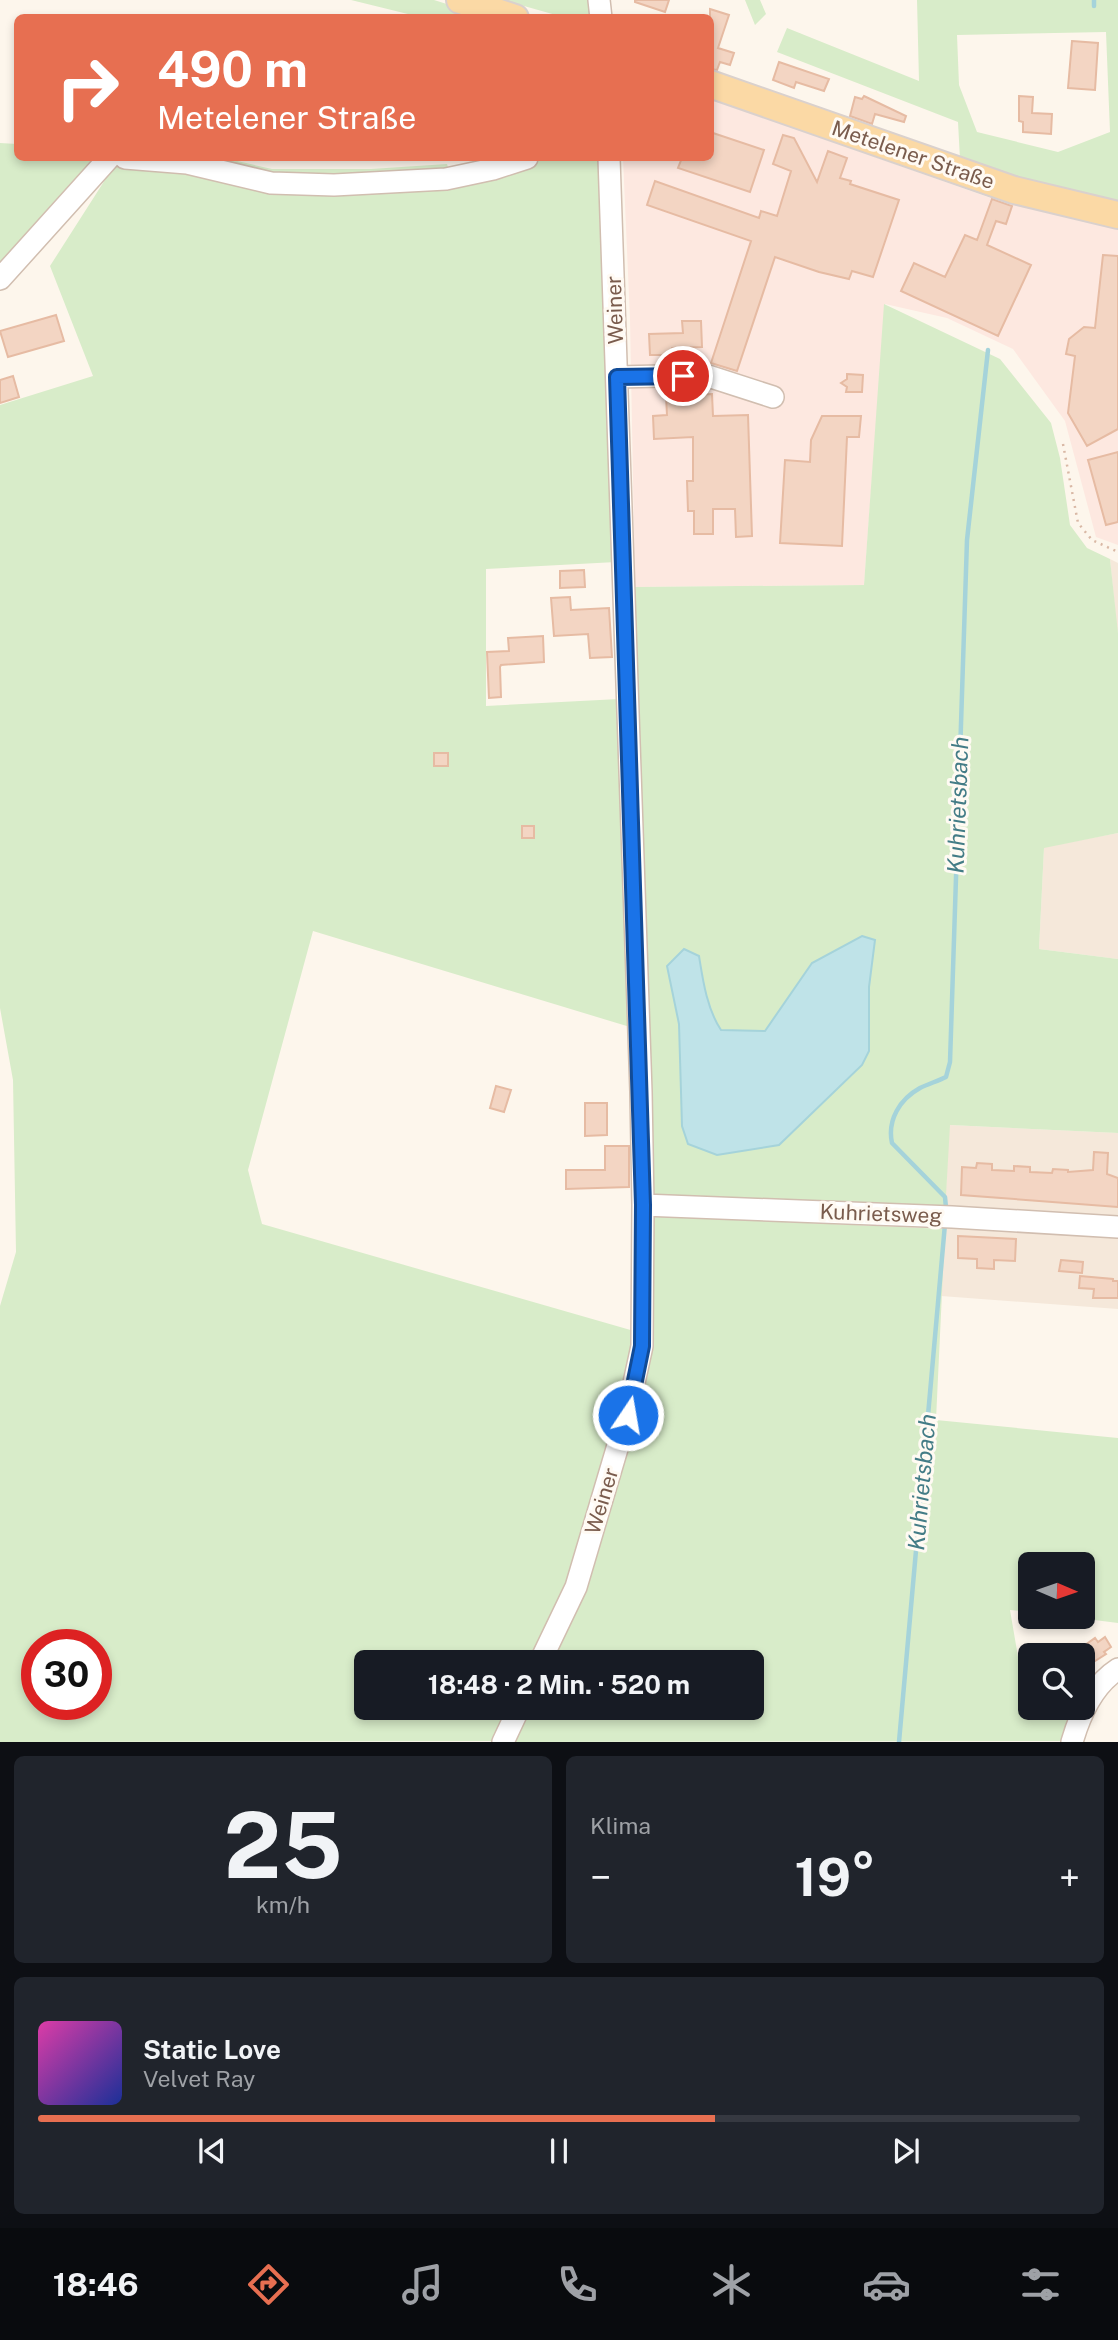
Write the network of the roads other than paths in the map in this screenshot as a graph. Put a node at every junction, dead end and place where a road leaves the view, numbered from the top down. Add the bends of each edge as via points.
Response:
1 (460, 0) edge
2 (503, 14) edge
3 (714, 85) edge
4 (106, 161) edge
5 (162, 161) edge
6 (518, 161) edge
7 (609, 161) edge
8 (1118, 215) edge
9 (0, 279) edge
10 (617, 377) junction
11 (773, 397) dead end
12 (643, 1205) junction
13 (1118, 1227) edge
14 (546, 1650) edge
15 (1118, 1668) edge
16 (513, 1720) edge
17 (503, 1741) edge
18 (1072, 1741) edge

1 - 2 main road
3 - 8 main road, Metelener Straße via 1014,190
4 - 9 street
5 - 6 street via 271,183 334,185 446,179
7 - 10 street, Weiner
10 - 11 street via 705,375
10 - 12 street, Weiner
12 - 13 street, Kuhrietsweg
12 - 14 street, Weiner via 642,1346 628,1415 576,1587
15 - 18 street via 1098,1687 1080,1715
16 - 17 street

